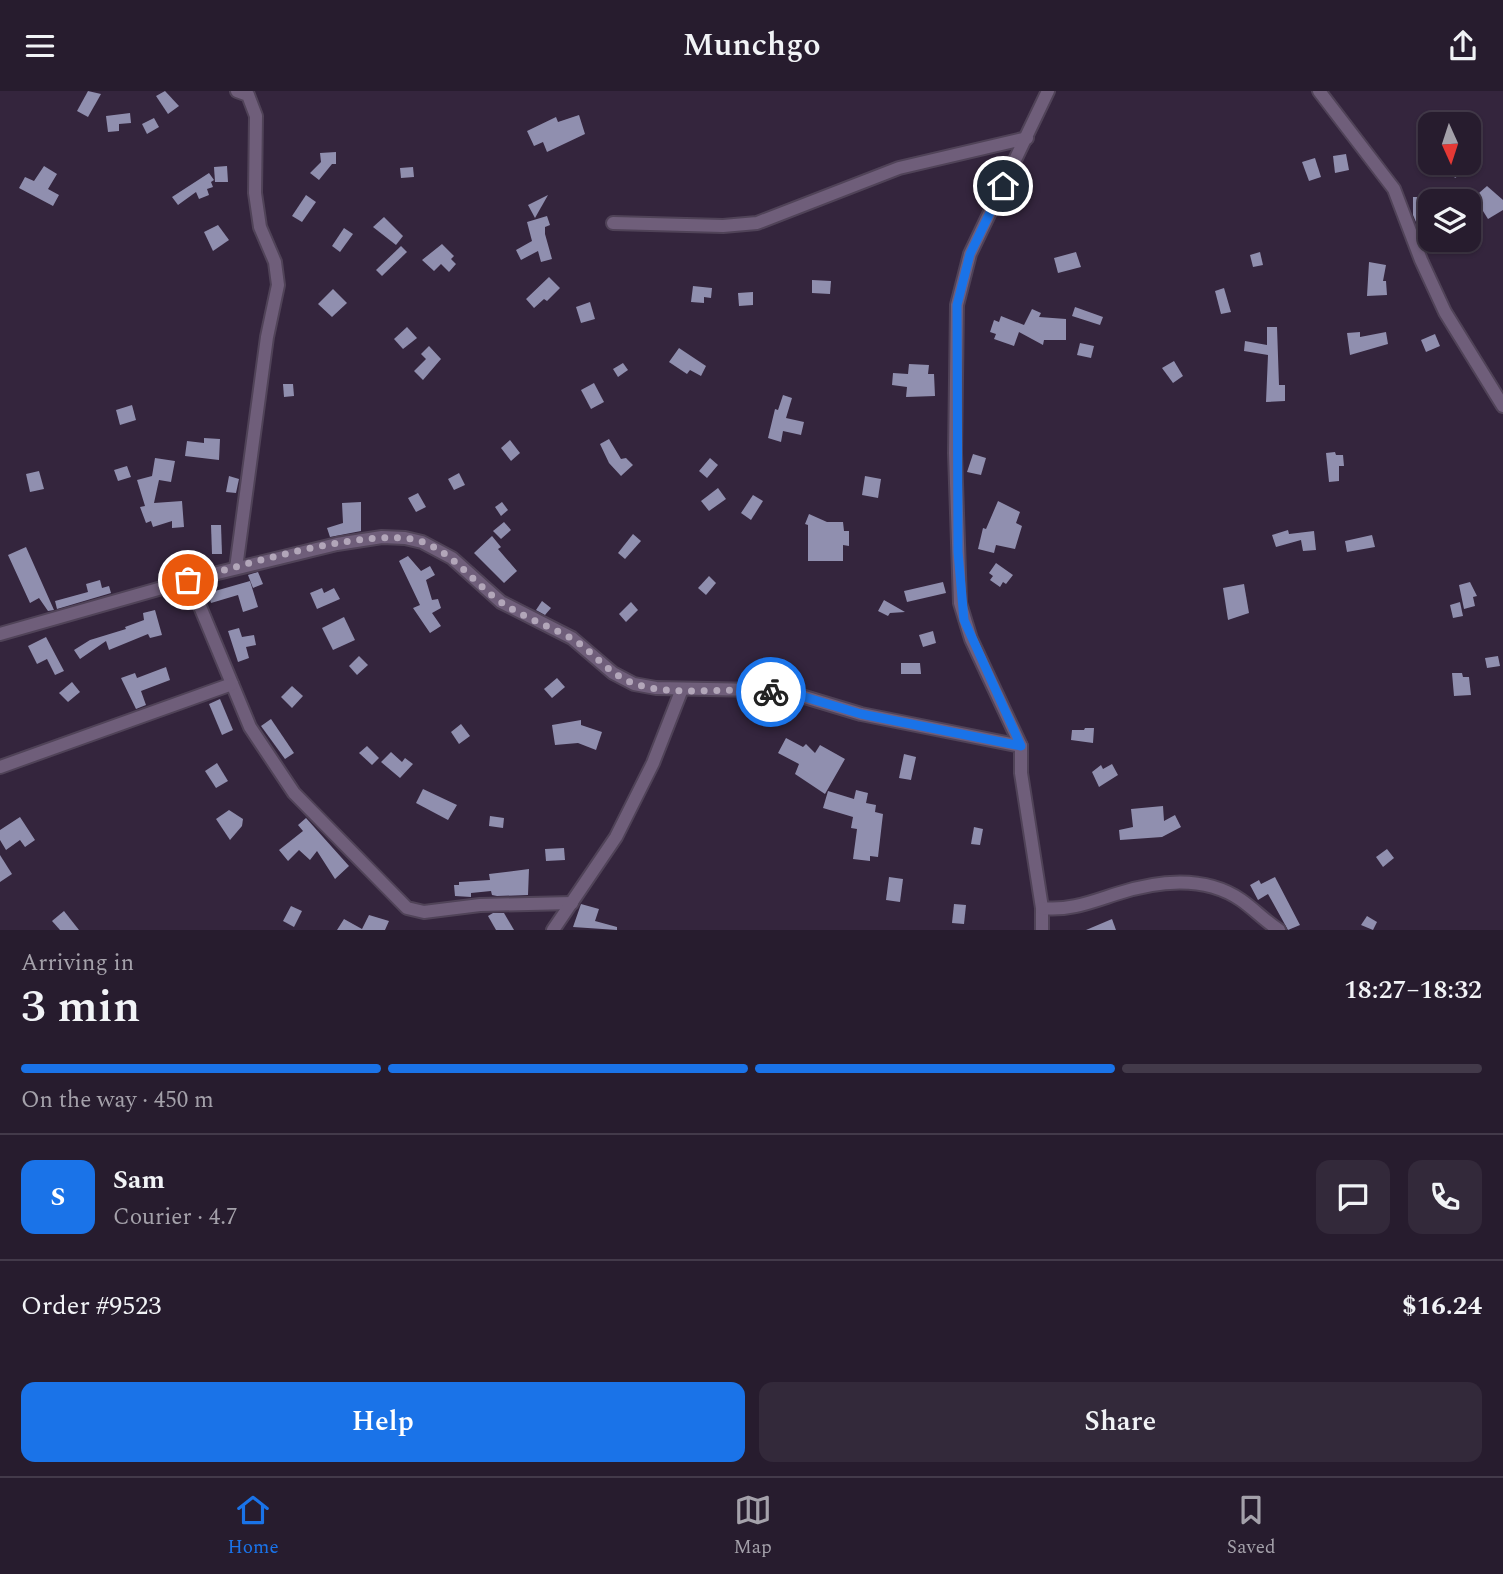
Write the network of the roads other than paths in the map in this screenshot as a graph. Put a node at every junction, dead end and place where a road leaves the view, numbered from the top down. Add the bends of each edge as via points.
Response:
1 (237, 91) edge
2 (1048, 91) edge
3 (1319, 91) edge
4 (1027, 138) junction
5 (613, 223) dead end
6 (1503, 406) edge
7 (236, 568) junction
8 (188, 580) junction
9 (0, 634) edge
10 (232, 684) junction
11 (682, 689) junction
12 (1021, 746) junction
13 (0, 767) edge
14 (572, 903) junction
15 (1042, 908) junction
16 (553, 930) edge
17 (1042, 930) edge
18 (1279, 930) edge

1 - 7 street via 251,98 256,116 255,193 278,285
2 - 4 street
3 - 6 street via 1394,189 1446,312
4 - 5 street via 900,168 757,223
4 - 12 street via 970,254 960,286 955,453 964,620
7 - 8 street
7 - 11 street via 382,537 422,542 452,558 501,602 572,638 613,673 634,684
8 - 9 street
8 - 10 street
10 - 13 street
10 - 14 street via 250,727 293,793 407,908 424,912 480,905
11 - 12 street via 798,695 861,714
11 - 14 street via 653,763 616,837
12 - 15 street
14 - 16 street
15 - 17 street
15 - 18 street via 1075,907 1155,883 1189,882 1240,899

